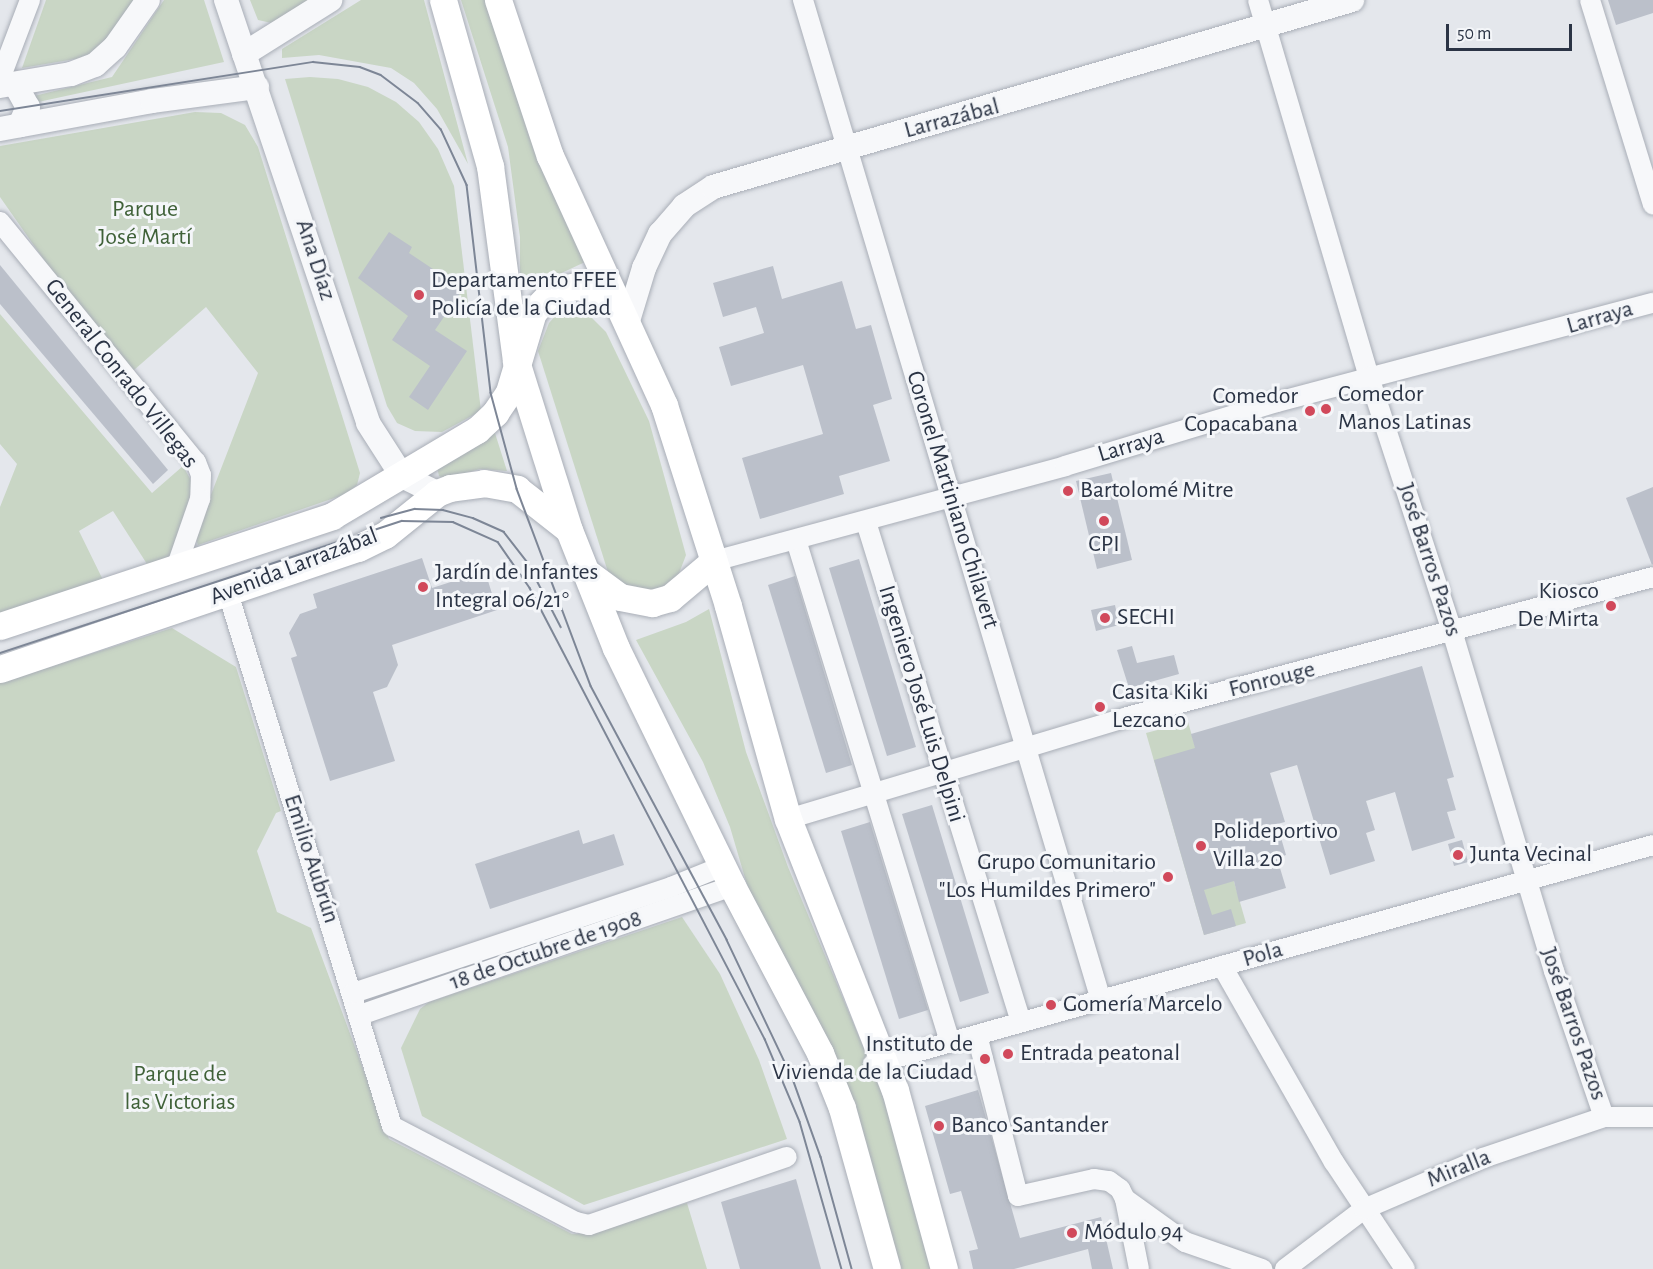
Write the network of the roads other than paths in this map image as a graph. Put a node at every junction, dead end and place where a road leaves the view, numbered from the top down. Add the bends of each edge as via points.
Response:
1 (30, 0) edge
2 (148, 0) edge
3 (226, 0) edge
4 (330, 0) edge
5 (443, 0) edge
6 (498, 0) edge
7 (803, 0) edge
8 (1258, 0) edge
9 (1352, 0) edge
10 (1590, 0) edge
11 (1265, 25) junction
12 (244, 54) junction
13 (5, 83) edge
14 (257, 87) junction
15 (10, 127) edge
16 (846, 147) junction
17 (1653, 206) edge
18 (0, 222) edge
19 (610, 295) junction
20 (1653, 303) edge
21 (627, 324) junction
22 (516, 361) junction
23 (1369, 377) junction
24 (402, 476) junction
25 (437, 493) junction
26 (952, 498) junction
27 (866, 522) junction
28 (569, 530) junction
29 (796, 540) junction
30 (714, 561) junction
31 (175, 571) junction
32 (585, 572) junction
33 (1653, 577) edge
34 (228, 594) junction
35 (90, 596) junction
36 (0, 626) edge
37 (1452, 631) junction
38 (102, 636) junction
39 (0, 669) edge
40 (1025, 746) junction
41 (940, 770) junction
42 (876, 790) junction
43 (788, 819) junction
44 (1653, 845) edge
45 (727, 876) junction
46 (1527, 881) junction
47 (1222, 966) junction
48 (353, 993) junction
49 (1101, 1000) junction
50 (360, 1015) junction
51 (1021, 1022) junction
52 (977, 1035) junction
53 (950, 1042) junction
54 (879, 1062) junction
55 (1604, 1117) junction
56 (1653, 1117) edge
57 (787, 1157) dead end
58 (1125, 1199) junction
59 (1364, 1209) junction
60 (887, 1269) edge
61 (944, 1269) edge
62 (1139, 1269) edge
63 (1262, 1269) edge
64 (1285, 1269) edge
65 (1405, 1269) edge

1 - 13 street
2 - 13 street via 115,47 95,65 71,74
3 - 12 street, Ana Díaz
4 - 12 street
5 - 22 main road via 490,166
6 - 19 main road via 550,156 595,252
7 - 16 street, Coronel Martiniano Chilavert
8 - 11 street, José Barros Pazos
9 - 11 street, Larrazábal
10 - 17 street
11 - 16 street, Larrazábal via 979,112
11 - 23 street, José Barros Pazos
12 - 14 street, Ana Díaz
13 - 15 street via 28,107
14 - 15 street
14 - 24 street, Ana Díaz via 363,408 383,450
16 - 21 street, Larrazábal via 729,181 684,206 652,250
16 - 26 street, Coronel Martiniano Chilavert
18 - 31 street, General Conrado Villegas via 196,462 201,475 201,498
19 - 21 main road
19 - 22 main road via 577,286 553,291 533,312
20 - 23 street, Larraya via 1503,346
21 - 30 main road via 664,405
22 - 24 main road, Avenida Larrazábal via 509,392 495,413 477,430
22 - 28 main road
23 - 26 street, Larraya
23 - 37 street, José Barros Pazos
24 - 25 street, Ana Díaz
24 - 31 main road, Avenida Larrazábal via 332,516
25 - 28 main road, Avenida Larrazábal via 484,483 517,489
25 - 34 main road, Avenida Larrazábal via 370,543
26 - 27 street, Larraya
26 - 40 street, Coronel Martiniano Chilavert
27 - 29 street, Larraya
27 - 41 street, Ingeniero José Luis Delpini
28 - 32 main road
29 - 30 street, Larraya
29 - 42 street
30 - 32 main road via 678,593 652,603 620,597
30 - 43 main road
31 - 35 main road, Avenida Larrazábal
32 - 45 main road via 616,648
33 - 37 street, Fonrouge
34 - 38 main road, Avenida Larrazábal
34 - 48 street, Emilio Aubrún
35 - 36 main road, Avenida Larrazábal
35 - 38 main road
37 - 40 street, Fonrouge
37 - 46 street, José Barros Pazos
38 - 39 main road, Avenida Larrazábal
40 - 41 street, Fonrouge
40 - 49 street, Coronel Martiniano Chilavert
41 - 42 street, Fonrouge
41 - 51 street, Ingeniero José Luis Delpini
42 - 43 street, Fonrouge
42 - 53 street
43 - 54 main road
44 - 46 street, Pola
45 - 48 street, 18 de Octubre de 1908 via 672,887
45 - 50 street, 18 de Octubre de 1908
45 - 60 main road via 820,1053 842,1108
46 - 47 street, Pola
46 - 55 street, José Barros Pazos
47 - 49 street, Pola
47 - 59 street
48 - 50 street, Emilio Aubrún
49 - 51 street, Pola
50 - 57 street, Emilio Aubrún via 392,1126 576,1222 589,1225
51 - 52 street, Pola
52 - 53 street, Pola
52 - 58 street via 1018,1196 1094,1179 1109,1180
53 - 54 street, Pola
54 - 61 main road
55 - 56 street, Miralla
55 - 59 street, Miralla via 1483,1158
58 - 62 street
58 - 63 street via 1185,1242
59 - 64 street, Miralla
59 - 65 street

